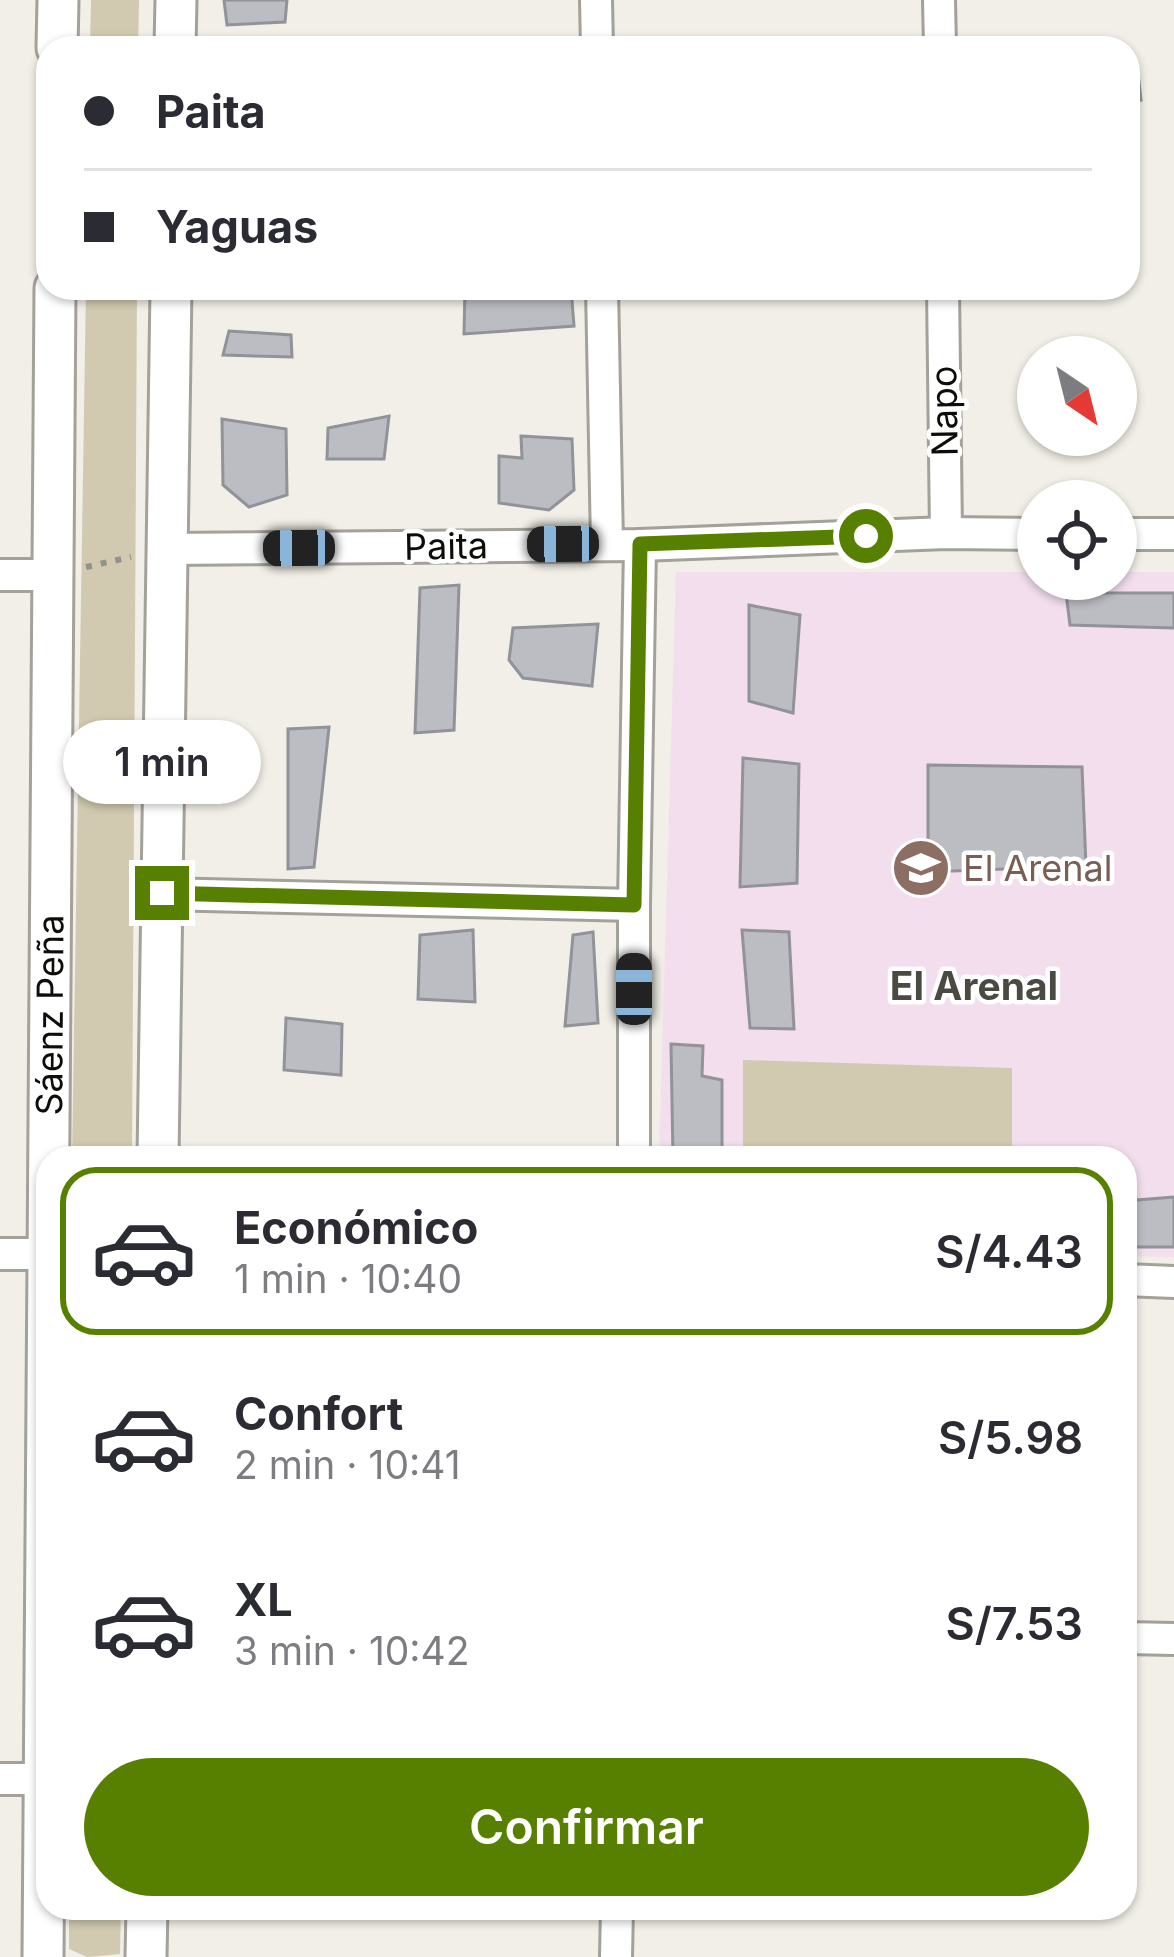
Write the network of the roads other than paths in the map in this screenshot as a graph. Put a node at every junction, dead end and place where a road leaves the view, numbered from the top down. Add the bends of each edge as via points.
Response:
1 (58, 0) edge
2 (176, 0) edge
3 (596, 0) edge
4 (939, 0) edge
5 (57, 36) edge
6 (175, 36) edge
7 (597, 36) edge
8 (940, 36) edge
9 (55, 300) edge
10 (171, 300) edge
11 (602, 300) edge
12 (943, 300) edge
13 (946, 533) junction
14 (1017, 534) edge
15 (1137, 534) edge
16 (1174, 534) edge
17 (607, 544) junction
18 (640, 544) junction
19 (167, 549) junction
20 (53, 574) junction
21 (0, 575) edge
22 (162, 893) junction
23 (634, 905) junction
24 (49, 1146) edge
25 (158, 1146) edge
26 (634, 1146) edge
27 (0, 1254) edge
28 (36, 1254) edge
29 (1137, 1280) edge
30 (1174, 1282) edge
31 (1137, 1638) edge
32 (1174, 1639) edge
33 (0, 1779) edge
34 (36, 1779) edge
35 (43, 1920) edge
36 (147, 1920) edge
37 (617, 1920) edge
38 (43, 1957) edge
39 (146, 1957) edge
40 (616, 1957) edge

1 - 5 main road
2 - 6 main road
3 - 7 street
4 - 8 street
9 - 20 main road, Sáenz Peña
10 - 19 main road
11 - 17 street
12 - 13 street, Napo
13 - 14 street, Paita
13 - 18 street, Paita
15 - 16 street
17 - 18 street, Paita
17 - 19 street, Paita
18 - 23 street
19 - 22 main road
20 - 21 street
20 - 24 main road, Sáenz Peña
22 - 23 street
22 - 25 main road
23 - 26 street
27 - 28 street
29 - 30 street
31 - 32 street
33 - 34 street
35 - 38 main road, Sáenz Peña
36 - 39 main road
37 - 40 street

